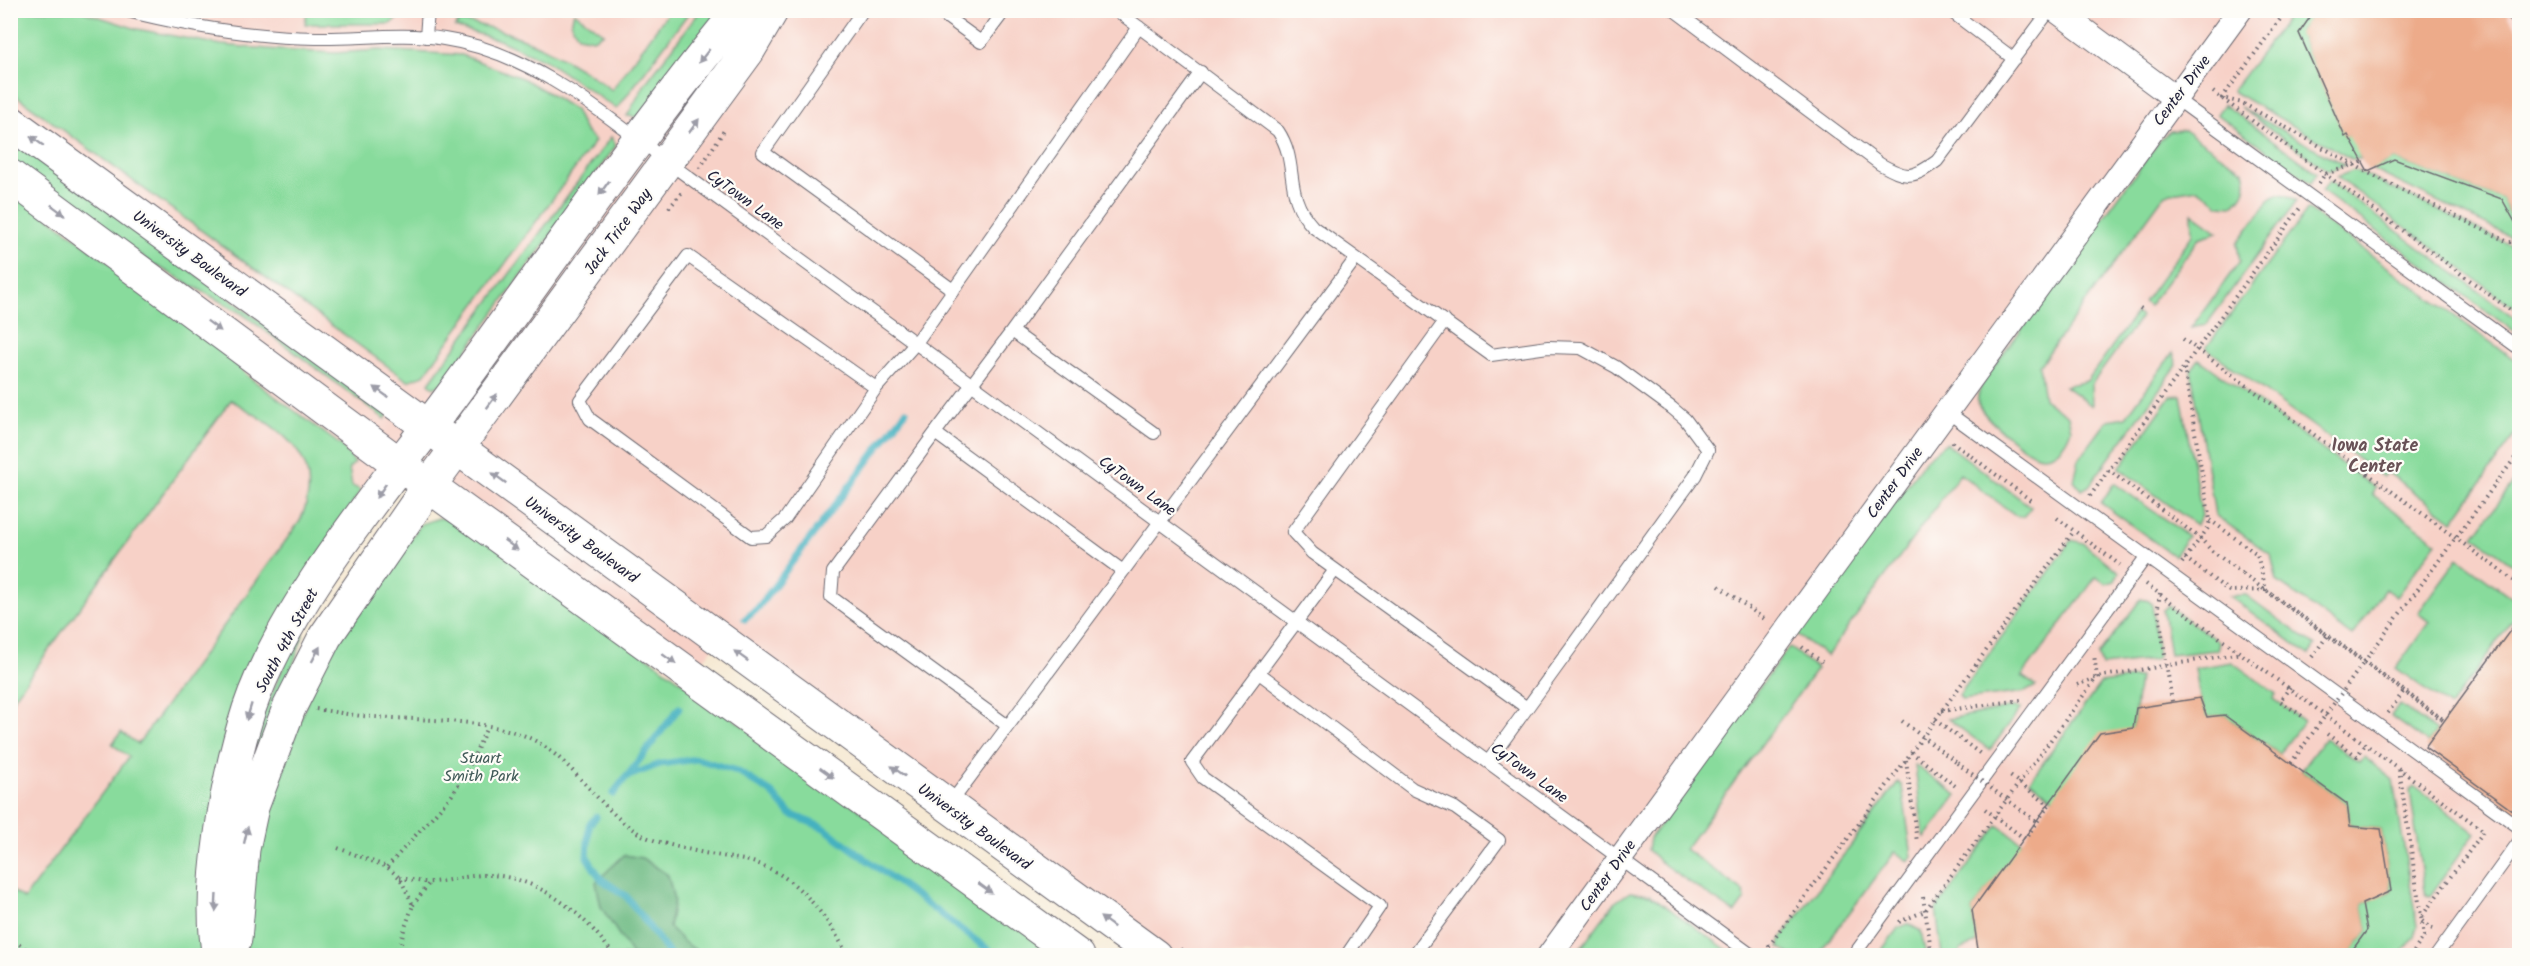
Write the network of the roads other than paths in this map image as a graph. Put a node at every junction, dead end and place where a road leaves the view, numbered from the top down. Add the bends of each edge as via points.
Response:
1 (123, 10) edge
2 (428, 10) edge
3 (740, 10) edge
4 (772, 10) edge
5 (863, 10) edge
6 (937, 10) edge
7 (1005, 10) edge
8 (1116, 10) edge
9 (1949, 10) edge
10 (2050, 10) edge
11 (2056, 10) edge
12 (2240, 10) edge
13 (1681, 12) edge
14 (1139, 27) junction
15 (426, 37) junction
16 (2014, 59) junction
17 (1201, 72) junction
18 (2175, 98) junction
19 (10, 122) edge
20 (638, 140) junction
21 (668, 162) junction
22 (10, 176) edge
23 (1356, 258) junction
24 (953, 290) junction
25 (1445, 321) junction
26 (1012, 331) junction
27 (916, 343) junction
28 (2520, 349) edge
29 (971, 384) junction
30 (876, 388) junction
31 (1940, 420) junction
32 (428, 427) junction
33 (1154, 433) dead end
34 (935, 434) junction
35 (457, 448) junction
36 (400, 464) junction
37 (429, 486) junction
38 (1160, 522) junction
39 (2146, 557) junction
40 (1335, 570) junction
41 (1123, 571) junction
42 (1297, 622) junction
43 (1259, 673) junction
44 (1527, 708) junction
45 (1008, 726) junction
46 (1488, 762) junction
47 (948, 807) junction
48 (2520, 828) edge
49 (2520, 840) edge
50 (1619, 857) junction
51 (219, 956) edge
52 (232, 956) edge
53 (1078, 956) edge
54 (1155, 956) edge
55 (1346, 956) edge
56 (1413, 956) edge
57 (1549, 956) edge
58 (1753, 956) edge
59 (1853, 956) edge
60 (2436, 956) edge

1 - 15 lane, CyTown Lane via 247,34
2 - 15 lane
3 -> 20 main road
21 -> 4 main road, Jack Trice Way via 748,51
5 - 24 lane via 763,152
6 - 7 lane via 981,42
8 - 14 lane
9 - 16 lane
10 - 16 lane
11 - 18 street
12 - 18 street, Center Drive
13 - 16 lane via 1880,164 1902,176 1918,175 1937,161
14 - 17 lane
14 - 24 lane
15 - 20 lane, CyTown Lane via 486,50 525,65
17 - 23 lane via 1278,131 1285,142 1294,198 1303,216
17 - 26 lane
18 - 28 lane
18 - 31 street, Center Drive
32 -> 19 main road, University Boulevard
20 - 21 lane, CyTown Lane
20 -> 32 main road
21 - 27 lane, CyTown Lane
35 -> 21 main road, Jack Trice Way
22 -> 36 main road
23 - 25 lane
23 - 38 lane
24 - 27 lane
25 - 40 lane via 1293,532 1312,554
25 - 44 lane via 1491,354 1548,347 1581,348 1678,413 1708,450 1695,476
26 - 29 lane
26 - 33 lane
27 - 29 lane, CyTown Lane
27 - 30 lane
29 - 34 lane
29 - 38 lane, CyTown Lane
30 - 30 lane via 784,519 766,536 751,537 591,419 580,400 688,256
31 - 39 lane
31 - 50 street, Center Drive
32 - 35 main road, University Boulevard
32 - 36 main road, South 4th Street
34 - 41 lane
34 - 45 lane via 832,572 831,597
35 - 37 main road, South 4th Street
47 -> 35 main road, University Boulevard
36 - 37 main road
36 -> 51 main road, South 4th Street via 299,609 249,709 217,869 214,929
52 -> 37 main road, South 4th Street via 243,849 267,760 325,637
37 -> 53 main road
38 - 41 lane
38 - 42 lane, CyTown Lane
39 - 48 lane
39 - 59 lane
40 - 42 lane
40 - 44 lane
41 - 45 lane
42 - 43 lane
42 - 46 lane, CyTown Lane
43 - 55 lane via 1192,762 1203,778 1380,906
43 - 56 lane via 1413,789 1455,808 1499,840
44 - 46 lane
45 - 47 lane
46 - 50 lane, CyTown Lane
54 -> 47 main road, University Boulevard
49 - 60 lane
50 - 57 street, Center Drive
50 - 58 lane, CyTown Lane

